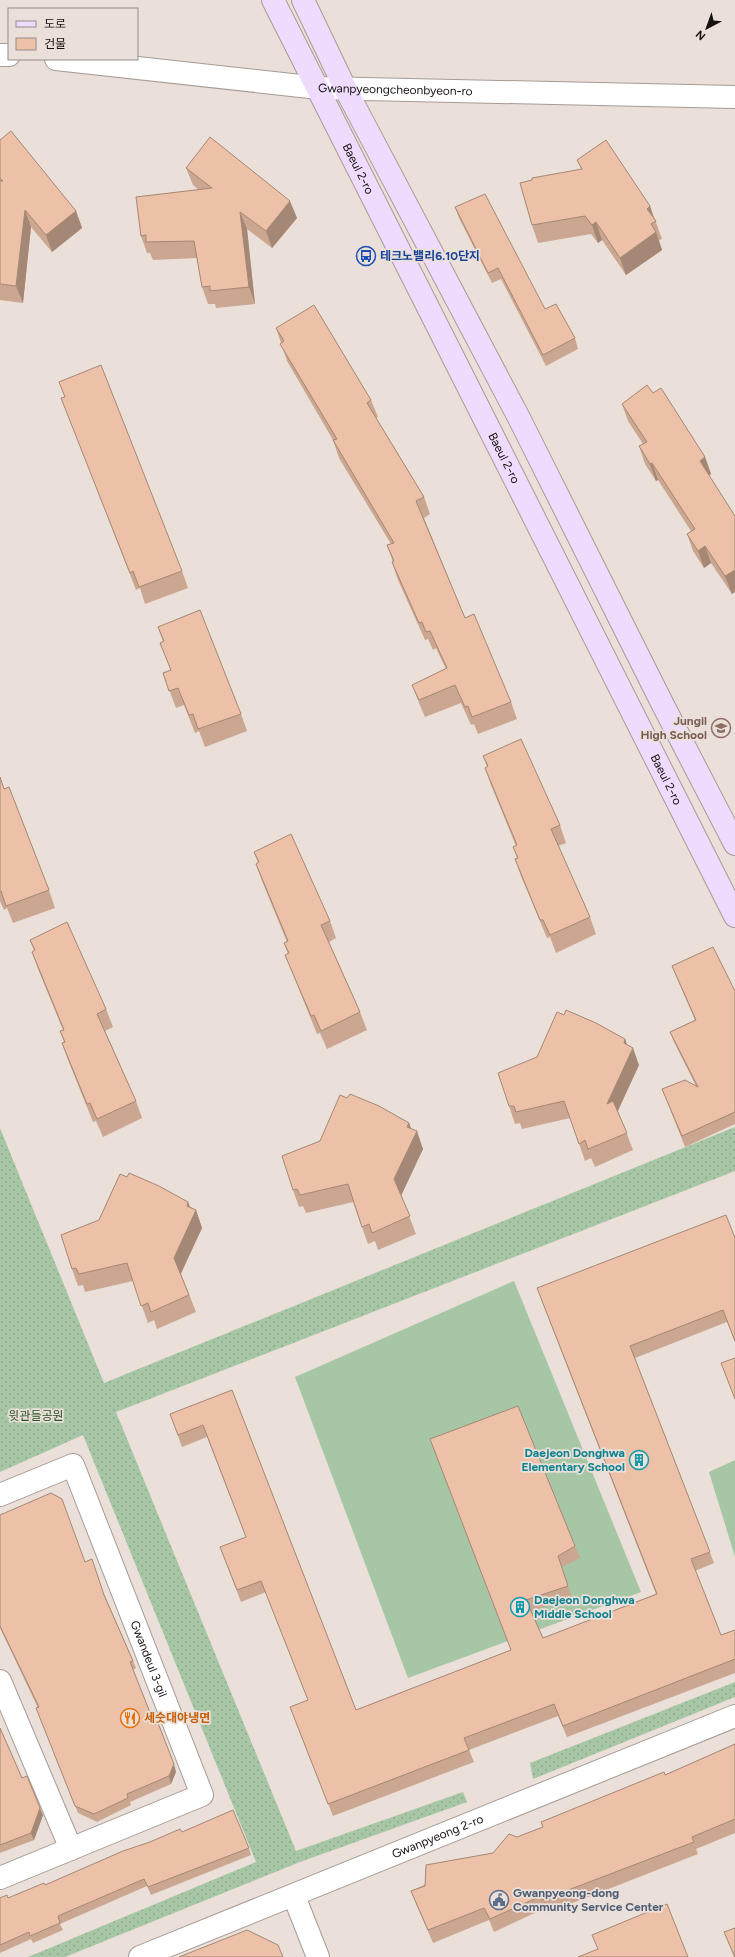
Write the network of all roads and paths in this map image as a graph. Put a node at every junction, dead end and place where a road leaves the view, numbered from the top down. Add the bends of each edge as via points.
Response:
1 (273, 0) edge
2 (303, 0) edge
3 (65, 60) edge
4 (319, 88) junction
5 (345, 88) junction
6 (735, 97) edge
7 (735, 844) edge
8 (735, 916) edge
9 (0, 1495) edge
10 (0, 1681) edge
11 (735, 1716) edge
12 (71, 1849) junction
13 (0, 1878) edge
14 (294, 1896) junction
15 (140, 1957) edge
16 (318, 1957) edge

1 - 4 main road, Baeul 2-ro
2 - 5 main road, Baeul 2-ro
3 - 4 street, Gwanpyeongcheonbyeon-ro
4 - 5 street, Gwanpyeongcheonbyeon-ro
4 - 8 main road, Baeul 2-ro
5 - 6 street, Gwanpyeongcheonbyeon-ro
5 - 7 main road, Baeul 2-ro via 518,416
9 - 12 street, Gwandeul 3-gil via 73,1465 202,1795
10 - 12 street
11 - 14 street, Gwanpyeong 2-ro
12 - 13 street, Gwandeul 3-gil
14 - 15 street, Gwanpyeong 2-ro
14 - 16 street

